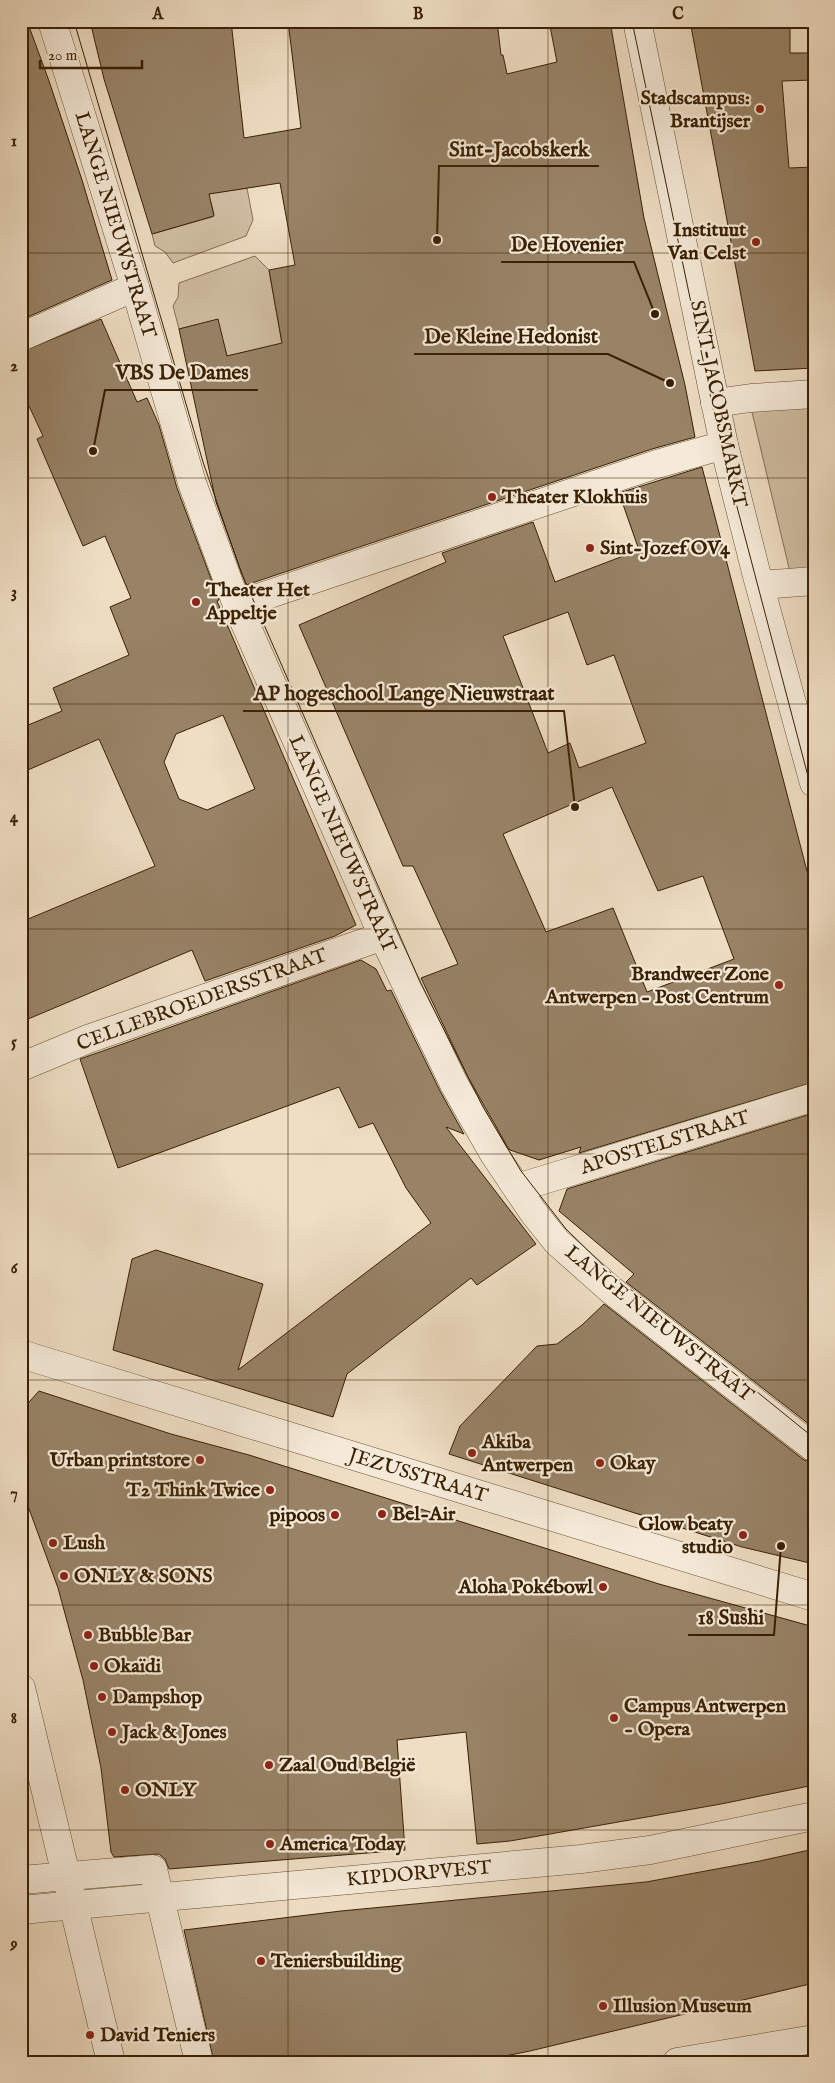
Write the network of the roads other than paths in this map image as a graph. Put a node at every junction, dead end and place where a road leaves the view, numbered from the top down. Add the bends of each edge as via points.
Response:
1 (52, 21) edge
2 (637, 21) edge
3 (135, 287) junction
4 (21, 336) edge
5 (814, 394) edge
6 (715, 403) junction
7 (724, 445) junction
8 (814, 581) edge
9 (760, 585) junction
10 (237, 606) junction
11 (814, 784) edge
12 (383, 936) junction
13 (21, 1067) edge
14 (814, 1097) edge
15 (517, 1188) junction
16 (21, 1354) edge
17 (814, 1448) edge
18 (814, 1598) edge
19 (21, 1688) edge
20 (814, 1816) edge
21 (66, 1876) junction
22 (21, 1880) edge
23 (160, 1898) junction
24 (73, 1906) junction
25 (21, 1910) edge
26 (814, 2039) edge
27 (111, 2062) edge
28 (199, 2062) edge
29 (677, 2062) edge

1 - 3 street, LANGE NIEUWSTRAAT
2 - 6 street, SINT-JACOBSMARKT
3 - 4 street
3 - 10 street, LANGE NIEUWSTRAAT via 192,483
5 - 6 street
6 - 7 street, SINT-JACOBSMARKT
7 - 9 street, SINT-JACOBSMARKT
7 - 10 street via 648,467
8 - 9 street
9 - 11 street, SINT-JACOBSMARKT
10 - 12 street, LANGE NIEUWSTRAAT
12 - 13 street, CELLEBROEDERSSTRAAT via 88,1040
12 - 15 street, LANGE NIEUWSTRAAT via 454,1084
14 - 15 street, APOSTELSTRAAT
15 - 17 street, LANGE NIEUWSTRAAT via 557,1242 611,1290
16 - 18 street, JEZUSSTRAAT
19 - 21 street
20 - 23 street, KIPDORPVEST via 650,1850 590,1858
21 - 22 street
21 - 23 street via 153,1869
21 - 24 street
23 - 24 street, KIPDORPVEST
23 - 28 street
24 - 25 street, KIPDORPVEST
24 - 27 street
26 - 29 street

